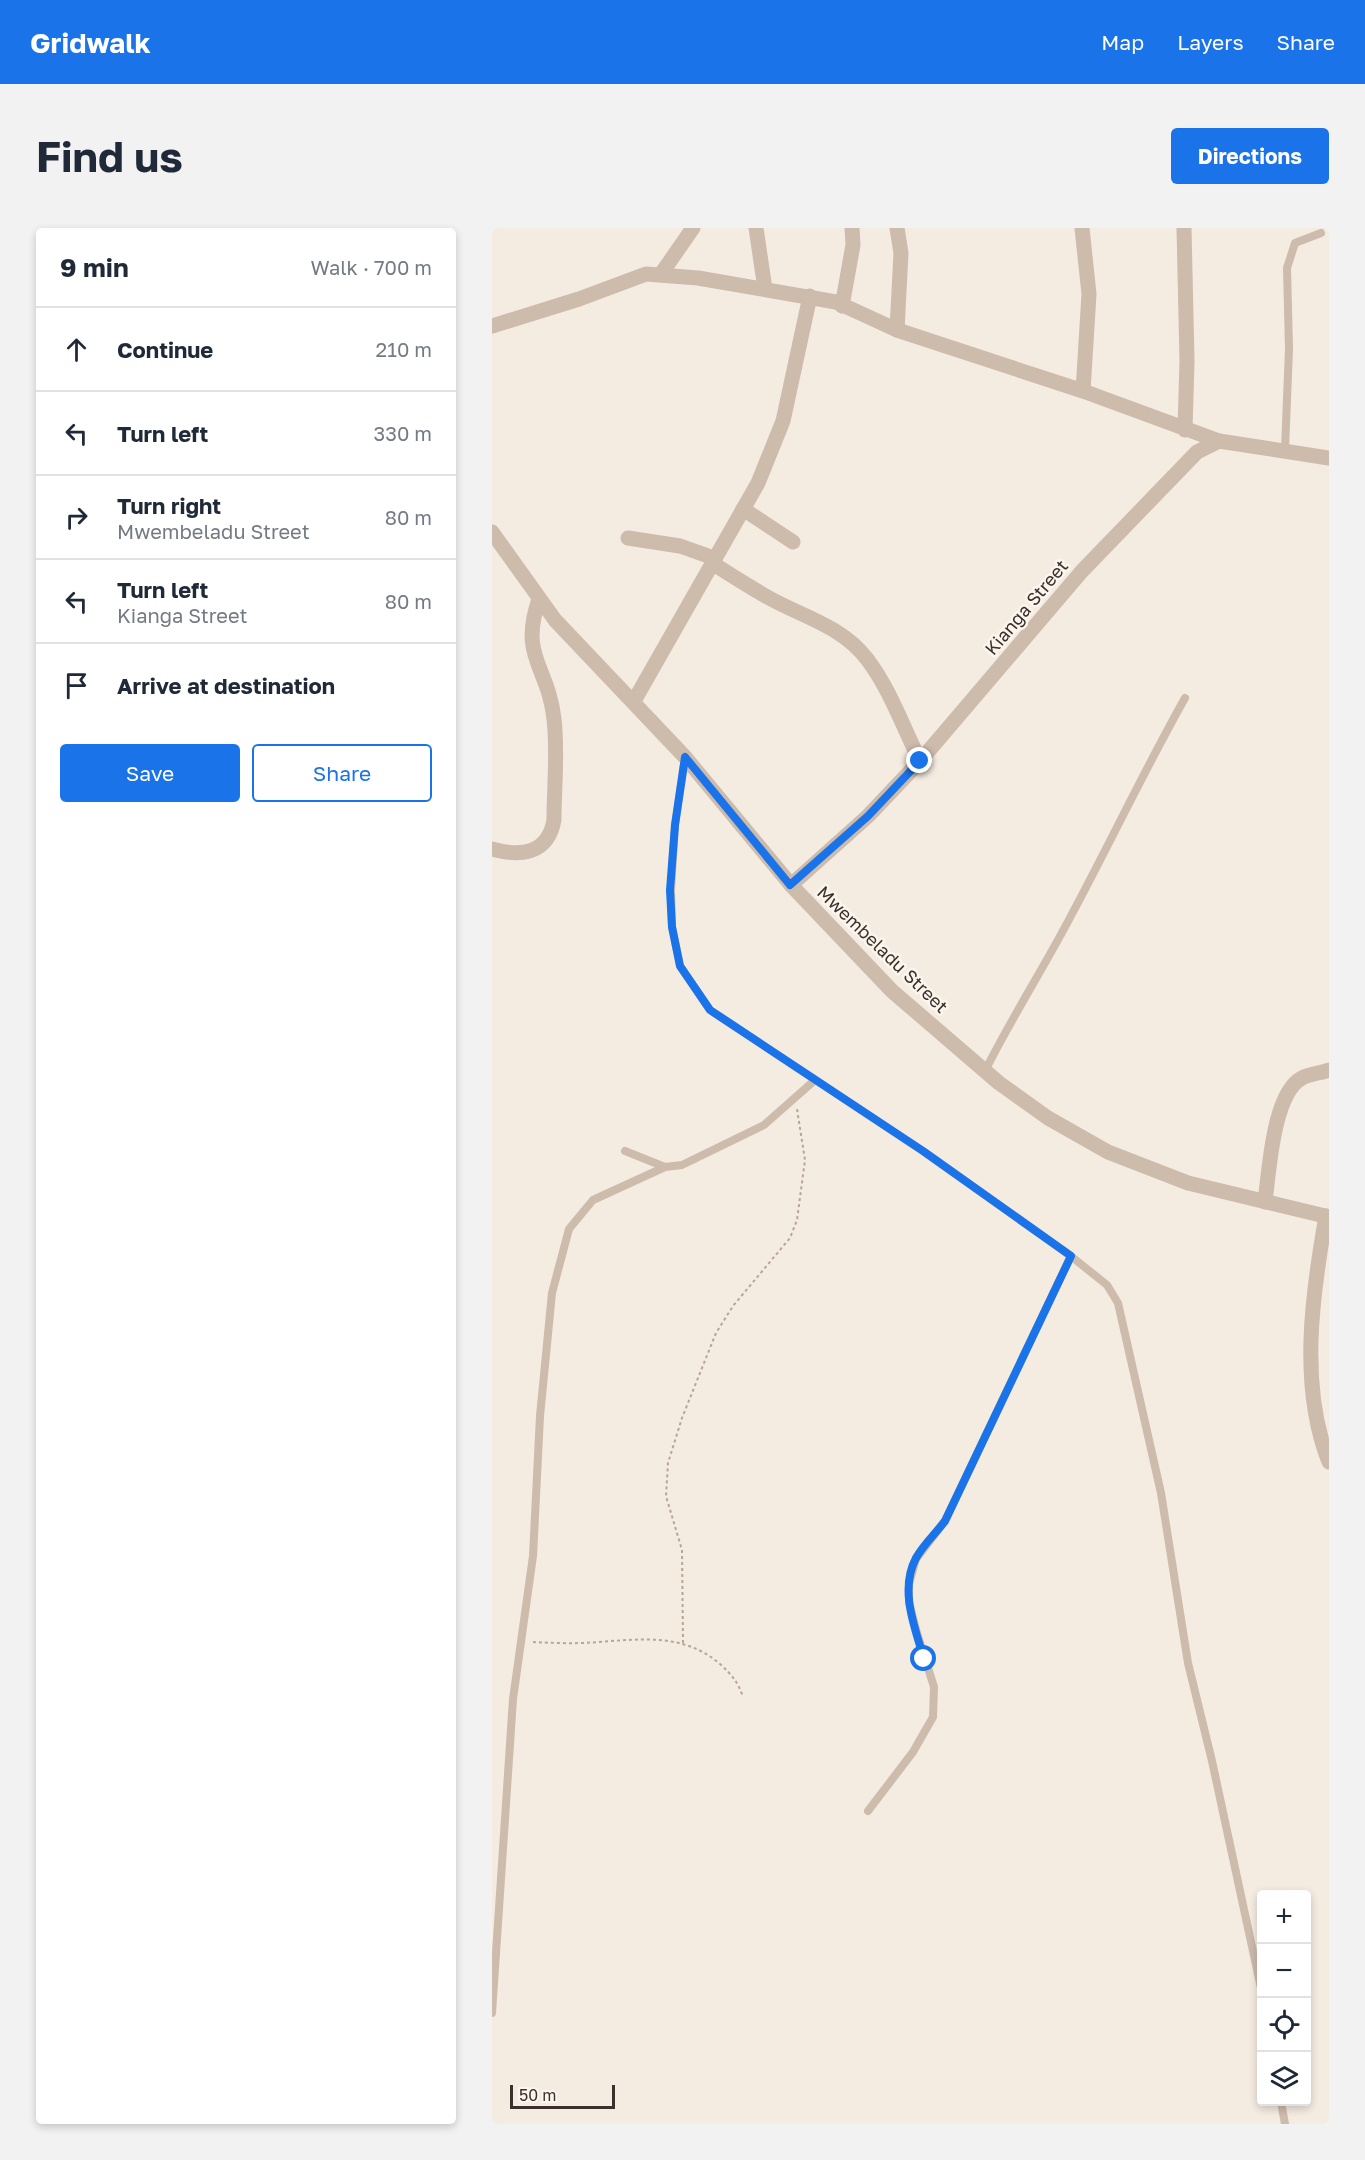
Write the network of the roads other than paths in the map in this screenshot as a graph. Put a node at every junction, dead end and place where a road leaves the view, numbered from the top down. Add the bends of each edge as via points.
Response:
1 (693, 228) edge
2 (756, 228) edge
3 (852, 228) edge
4 (897, 228) edge
5 (1082, 228) edge
6 (1184, 228) edge
7 (1321, 233) dead end
8 (661, 274) junction
9 (765, 289) junction
10 (810, 296) junction
11 (842, 306) junction
12 (492, 327) edge
13 (897, 330) junction
14 (1083, 391) junction
15 (1185, 430) junction
16 (1219, 441) junction
17 (1286, 449) junction
18 (1329, 458) edge
19 (742, 509) junction
20 (492, 532) edge
21 (628, 538) dead end
22 (793, 542) dead end
23 (713, 560) junction
24 (539, 599) junction
25 (1185, 698) dead end
26 (634, 701) junction
27 (685, 757) junction
28 (920, 761) junction
29 (492, 849) edge
30 (790, 885) junction
31 (1329, 1070) edge
32 (985, 1071) junction
33 (815, 1080) junction
34 (625, 1150) dead end
35 (665, 1167) junction
36 (1264, 1202) junction
37 (1328, 1216) edge
38 (1071, 1256) junction
39 (1329, 1462) edge
40 (868, 1811) dead end
41 (1257, 1970) edge
42 (492, 2013) edge
43 (1282, 2106) edge
44 (1285, 2124) edge

1 - 8 street
2 - 9 street
3 - 11 street via 853,245
4 - 13 street via 901,253
5 - 14 street via 1089,294
6 - 15 street
7 - 17 lane via 1295,243 1287,268
8 - 9 street
8 - 12 street via 645,274
9 - 10 street
10 - 11 street
10 - 19 street via 783,421 758,483
11 - 13 street
13 - 14 street
14 - 15 street
15 - 16 street
16 - 17 street
16 - 28 street, Kianga Street via 1197,452 1141,507
17 - 18 street
19 - 22 street
19 - 23 street
20 - 24 street, Mwembeladu Street
21 - 23 street via 680,546
23 - 26 street
23 - 28 street via 771,599 826,624 851,643 880,678
24 - 26 street, Mwembeladu Street via 574,641
24 - 29 street via 532,620 531,645 554,716 552,832 544,844 530,852 512,854
25 - 32 lane via 1044,968 1010,1020
26 - 27 street, Mwembeladu Street
27 - 30 street, Mwembeladu Street
27 - 33 lane via 670,890 680,966 710,1010
28 - 30 street, Kianga Street via 868,816
30 - 32 street, Mwembeladu Street via 892,991
31 - 36 street via 1301,1078 1282,1104
32 - 36 street, Mwembeladu Street via 1048,1118 1108,1152 1188,1183
33 - 35 lane via 764,1125 682,1166
33 - 38 lane
34 - 35 lane
35 - 42 lane via 593,1200 569,1229 552,1293 540,1416 533,1556 513,1699
36 - 37 street, Mwembeladu Street
37 - 39 street via 1312,1311 1312,1371 1319,1430
38 - 40 lane via 945,1521 916,1559 909,1602 934,1687 933,1717 913,1752
38 - 41 lane via 1107,1286 1125,1323 1161,1493 1188,1663
43 - 44 lane

